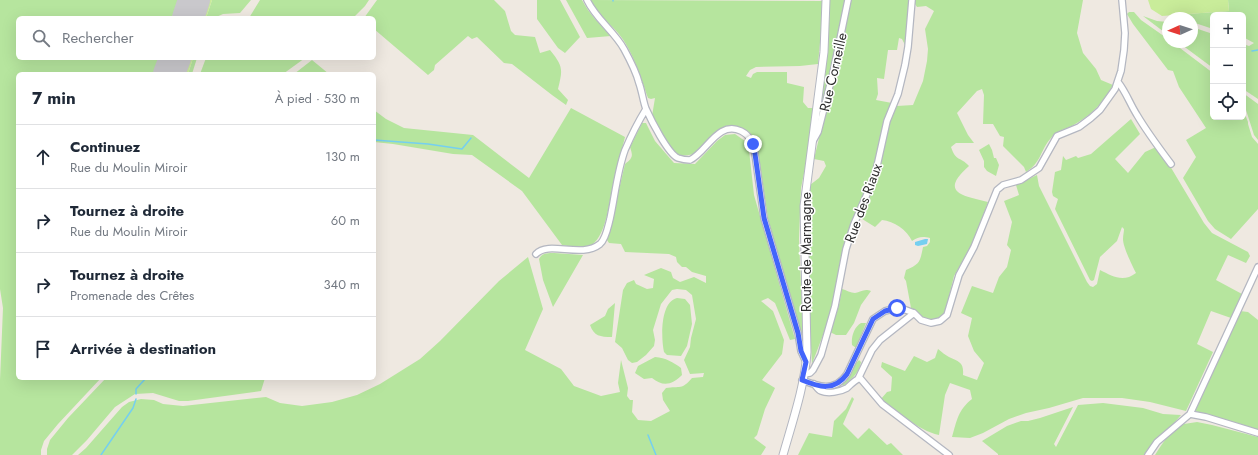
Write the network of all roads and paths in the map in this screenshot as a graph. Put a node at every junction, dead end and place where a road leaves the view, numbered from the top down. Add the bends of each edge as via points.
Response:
1 (587, 0) edge
2 (826, 0) edge
3 (848, 0) edge
4 (912, 0) edge
5 (1123, 2) edge
6 (1118, 82) junction
7 (646, 109) junction
8 (812, 143) junction
9 (1171, 164) dead end
10 (536, 254) dead end
11 (1258, 268) edge
12 (914, 313) junction
13 (806, 362) junction
14 (803, 377) junction
15 (858, 379) junction
16 (814, 384) junction
17 (1190, 414) junction
18 (1258, 434) edge
19 (783, 455) edge
20 (949, 455) edge
21 (1148, 455) edge

1 - 7 street via 619,40 632,62
2 - 8 street, Route de Marmagne via 824,52
3 - 8 street, Rue Corneille via 833,73 818,132
4 - 14 street, Rue des Riaux via 905,65 898,94 887,121 875,175 846,249 835,306 821,355 813,370
5 - 6 street via 1124,50
6 - 9 street via 1142,124
6 - 12 street via 1091,118 1079,127 1057,136 1038,168 1021,180 1003,185 997,190 974,247 958,275 947,315 931,323 921,320
7 - 10 street via 625,150 607,231 602,242 589,250 554,248
7 - 13 street via 665,145 677,158 694,158 721,131 736,129 750,138 755,154 764,218
8 - 13 street, Route de Marmagne via 803,231
11 - 17 street
12 - 15 street via 880,340 872,350
12 - 16 street via 897,308 877,316 873,319 843,380 832,386
13 - 14 street, Route de Marmagne
14 - 16 street
14 - 19 street, Route de Marmagne
15 - 16 street via 838,391 820,391
15 - 20 street via 860,378 878,400
17 - 18 street
17 - 21 street via 1157,442

